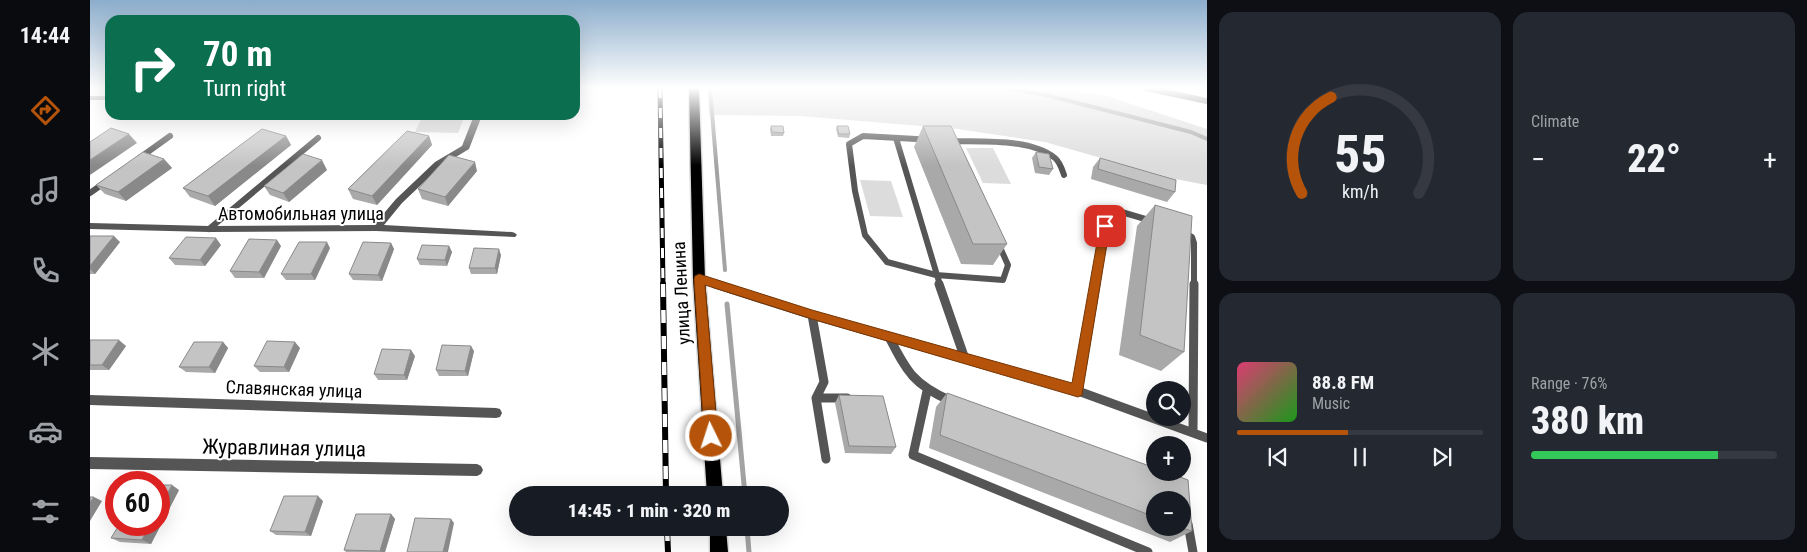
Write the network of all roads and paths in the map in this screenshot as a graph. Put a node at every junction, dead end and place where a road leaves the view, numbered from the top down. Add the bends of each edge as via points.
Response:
1 (695, 114) edge
2 (476, 120) edge
3 (170, 136) dead end
4 (318, 138) dead end
5 (896, 138) junction
6 (952, 140) junction
7 (130, 165) edge
8 (1064, 175) dead end
9 (114, 176) edge
10 (90, 193) edge
11 (1160, 224) edge
12 (90, 226) edge
13 (376, 228) junction
14 (209, 229) junction
15 (1178, 229) edge
16 (512, 235) dead end
17 (936, 275) junction
18 (699, 279) junction
19 (812, 315) junction
20 (889, 337) junction
21 (965, 359) junction
22 (927, 391) junction
23 (1078, 391) junction
24 (816, 398) junction
25 (860, 399) edge
26 (90, 400) edge
27 (964, 405) edge
28 (496, 414) dead end
29 (1193, 432) junction
30 (1207, 438) edge
31 (826, 459) dead end
32 (90, 463) edge
33 (477, 470) dead end
34 (714, 486) edge
35 (719, 536) edge
36 (1190, 536) edge
37 (720, 552) edge
38 (1148, 552) edge
39 (1192, 552) edge

1 - 18 main road, улица Ленина
2 - 13 street via 466,147 438,164
3 - 7 lane
4 - 14 lane
5 - 6 lane
5 - 17 lane
5 - 17 lane via 863,136 849,144 855,192 866,235 887,262
6 - 8 lane via 1025,146 1043,151 1057,160
6 - 17 lane via 1008,265 1004,280
9 - 10 lane
11 - 23 lane via 1108,208
12 - 14 street, Автомобильная улица
13 - 14 street, Автомобильная улица
13 - 16 street, Автомобильная улица
15 - 29 lane via 1192,237 1194,243
17 - 21 lane
18 - 19 lane
18 - 34 main road, улица Ленина
19 - 20 lane
19 - 24 lane via 824,382
20 - 21 lane
20 - 22 lane via 906,372
21 - 23 lane
22 - 27 lane
22 - 38 lane via 913,455
23 - 29 lane
24 - 25 lane
24 - 31 lane
26 - 28 street, Славянская улица
29 - 30 lane
32 - 33 street, Журавлиная улица
35 - 37 main road
36 - 39 lane

